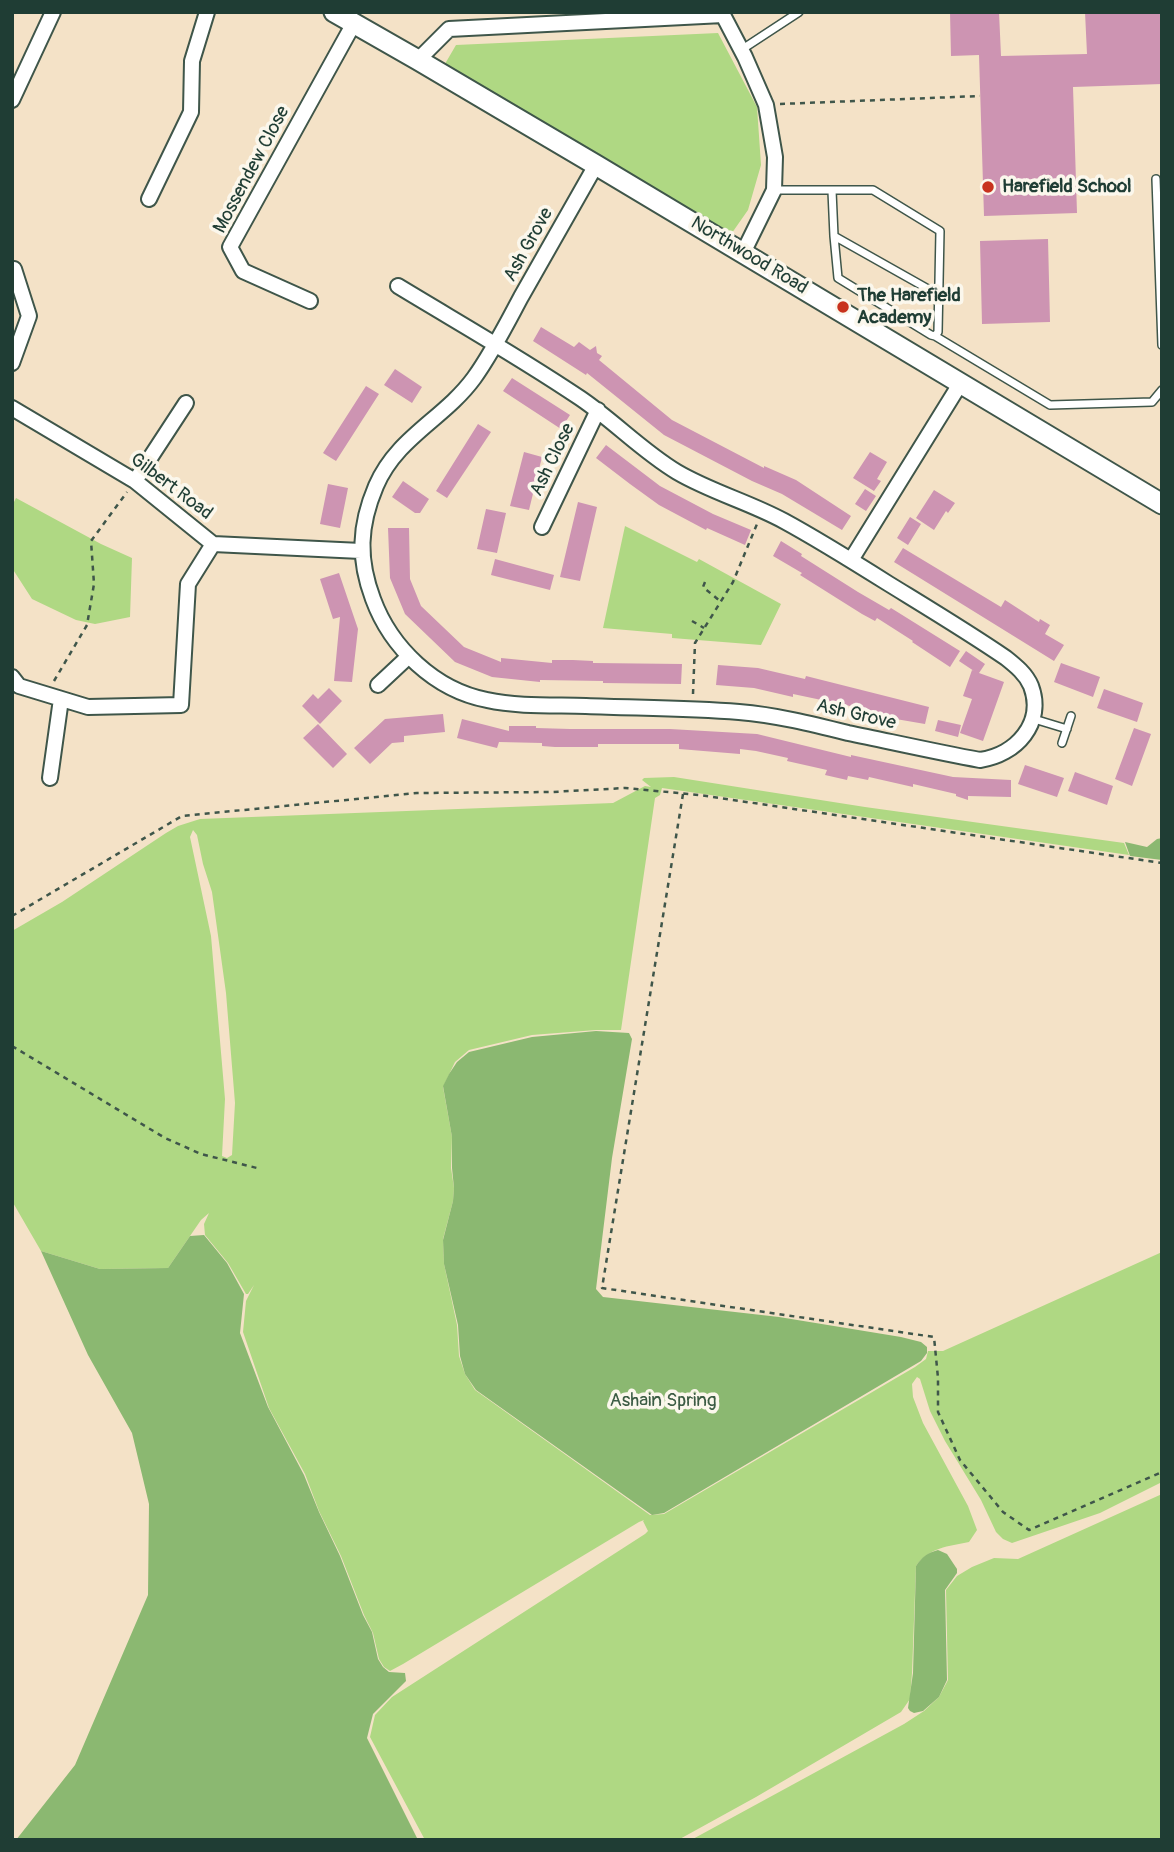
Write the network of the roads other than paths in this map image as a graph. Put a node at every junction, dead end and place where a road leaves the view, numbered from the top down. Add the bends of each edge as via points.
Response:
1 (53, 12) edge
2 (207, 12) edge
3 (334, 12) edge
4 (799, 12) edge
5 (723, 14) edge
6 (354, 23) junction
7 (741, 50) junction
8 (418, 60) junction
9 (12, 100) edge
10 (596, 165) junction
11 (1156, 178) dead end
12 (774, 190) junction
13 (832, 191) junction
14 (149, 199) dead end
15 (834, 236) junction
16 (743, 253) junction
17 (14, 268) dead end
18 (398, 286) dead end
19 (937, 294) junction
20 (310, 301) dead end
21 (935, 336) junction
22 (495, 344) junction
23 (1162, 345) edge
24 (12, 363) edge
25 (960, 384) junction
26 (1162, 390) edge
27 (186, 403) dead end
28 (12, 408) edge
29 (598, 410) junction
30 (135, 481) junction
31 (1162, 504) edge
32 (542, 527) dead end
33 (214, 544) junction
34 (362, 551) junction
35 (851, 560) junction
36 (408, 657) junction
37 (12, 677) edge
38 (378, 685) dead end
39 (61, 699) junction
40 (1071, 716) dead end
41 (1034, 719) junction
42 (1067, 729) junction
43 (1062, 743) dead end
44 (50, 778) dead end

1 - 9 street
2 - 14 street via 192,61 191,112
3 - 6 street, Northwood Road
4 - 7 lane
5 - 7 street
5 - 8 street via 449,29
6 - 8 street, Northwood Road
6 - 20 street, Mossendew Close via 230,247 243,271
7 - 12 street via 766,105 775,157
8 - 10 street, Northwood Road
10 - 16 street, Northwood Road
10 - 22 street, Ash Grove
11 - 23 lane
12 - 13 lane
12 - 16 street
13 - 15 lane
13 - 19 lane via 873,190 940,231
15 - 19 lane
15 - 21 lane via 838,278
16 - 25 street, Northwood Road
17 - 24 street via 29,316
18 - 22 street
19 - 21 lane
21 - 26 lane via 1050,405 1152,402
22 - 29 street
22 - 34 street, Ash Grove via 460,395 415,433 381,474 366,511
25 - 31 street, Northwood Road
25 - 35 street
27 - 30 street
28 - 30 street, Gilbert Road
29 - 32 street, Ash Close
29 - 35 street via 674,470 780,519
30 - 33 street, Gilbert Road
33 - 34 street, Gilbert Road
33 - 39 street via 188,584 181,705 88,707
34 - 36 street, Ash Grove via 375,605
35 - 41 street via 1016,666 1031,687
36 - 38 street
36 - 41 street, Ash Grove via 454,688 486,700 739,712 981,760 1013,746
37 - 39 street via 19,686
39 - 44 street
40 - 42 lane
41 - 42 lane
42 - 43 lane

